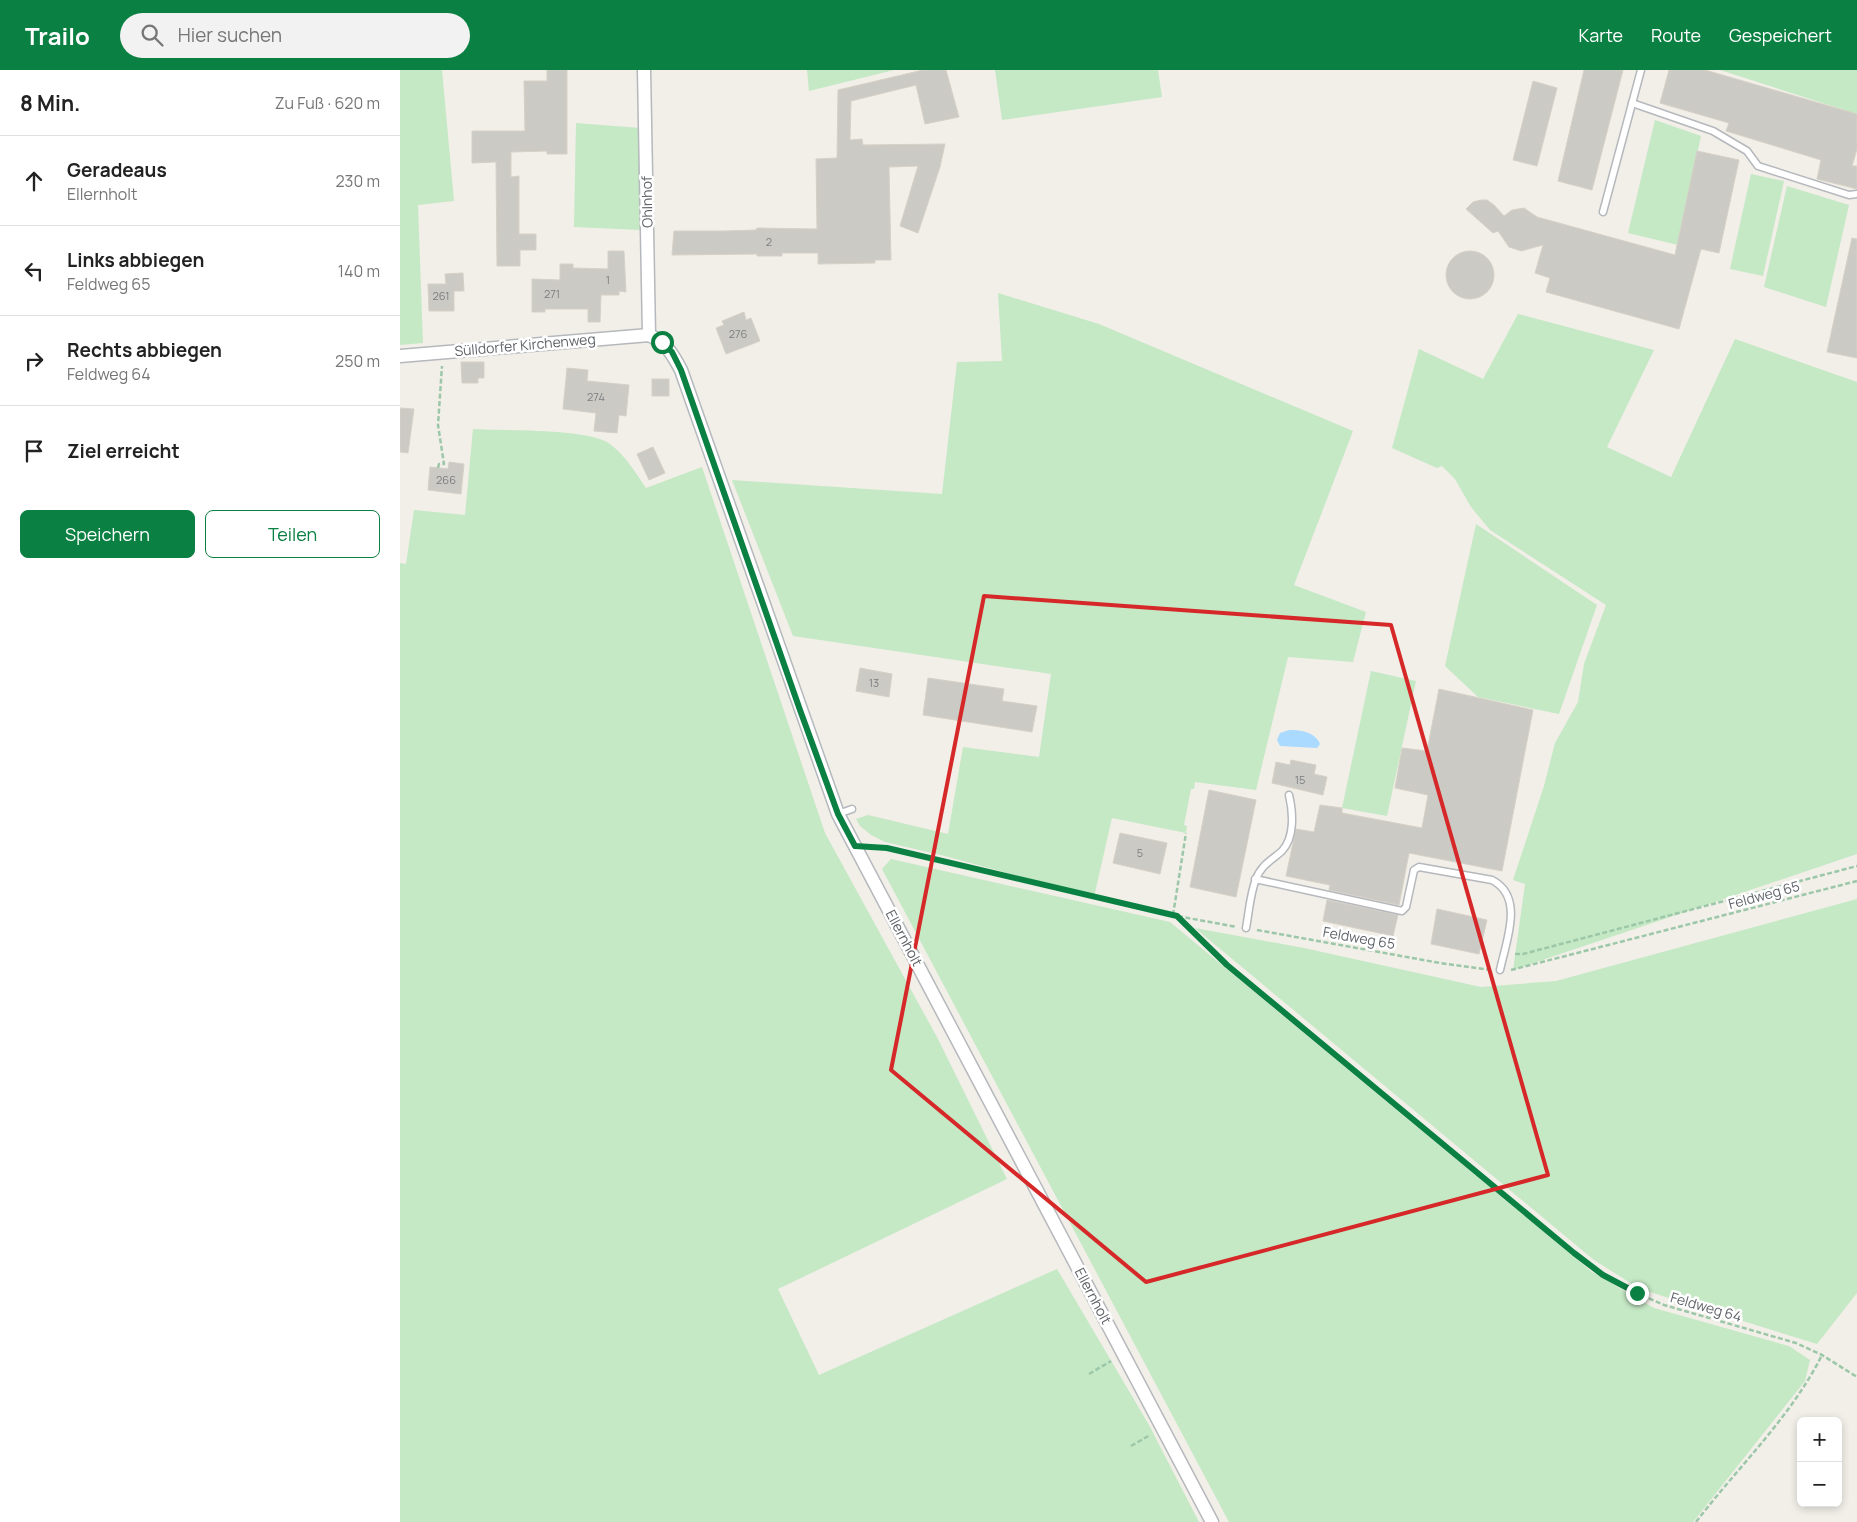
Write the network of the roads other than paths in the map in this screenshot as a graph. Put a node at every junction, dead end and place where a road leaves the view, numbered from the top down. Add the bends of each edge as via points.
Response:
1 (644, 70) edge
2 (1641, 70) edge
3 (1632, 103) junction
4 (1857, 194) edge
5 (1603, 212) dead end
6 (649, 335) junction
7 (400, 356) edge
8 (1289, 795) dead end
9 (852, 809) dead end
10 (838, 814) junction
11 (1255, 879) junction
12 (1246, 928) road end
13 (1500, 970) road end
14 (1212, 1522) edge

1 - 6 street, Ohlnhof
2 - 3 lane
3 - 4 lane via 1713,131 1747,151 1758,166 1849,195
3 - 5 lane
6 - 7 street, Sülldorfer Kirchenweg
6 - 10 street, Ellernholt via 672,352 681,370
8 - 11 lane via 1293,814 1287,842 1282,851 1268,860
9 - 10 lane
10 - 14 street, Ellernholt
11 - 12 lane
11 - 13 lane via 1402,911 1406,907 1414,870 1419,867 1492,880 1502,885 1509,895 1512,910

